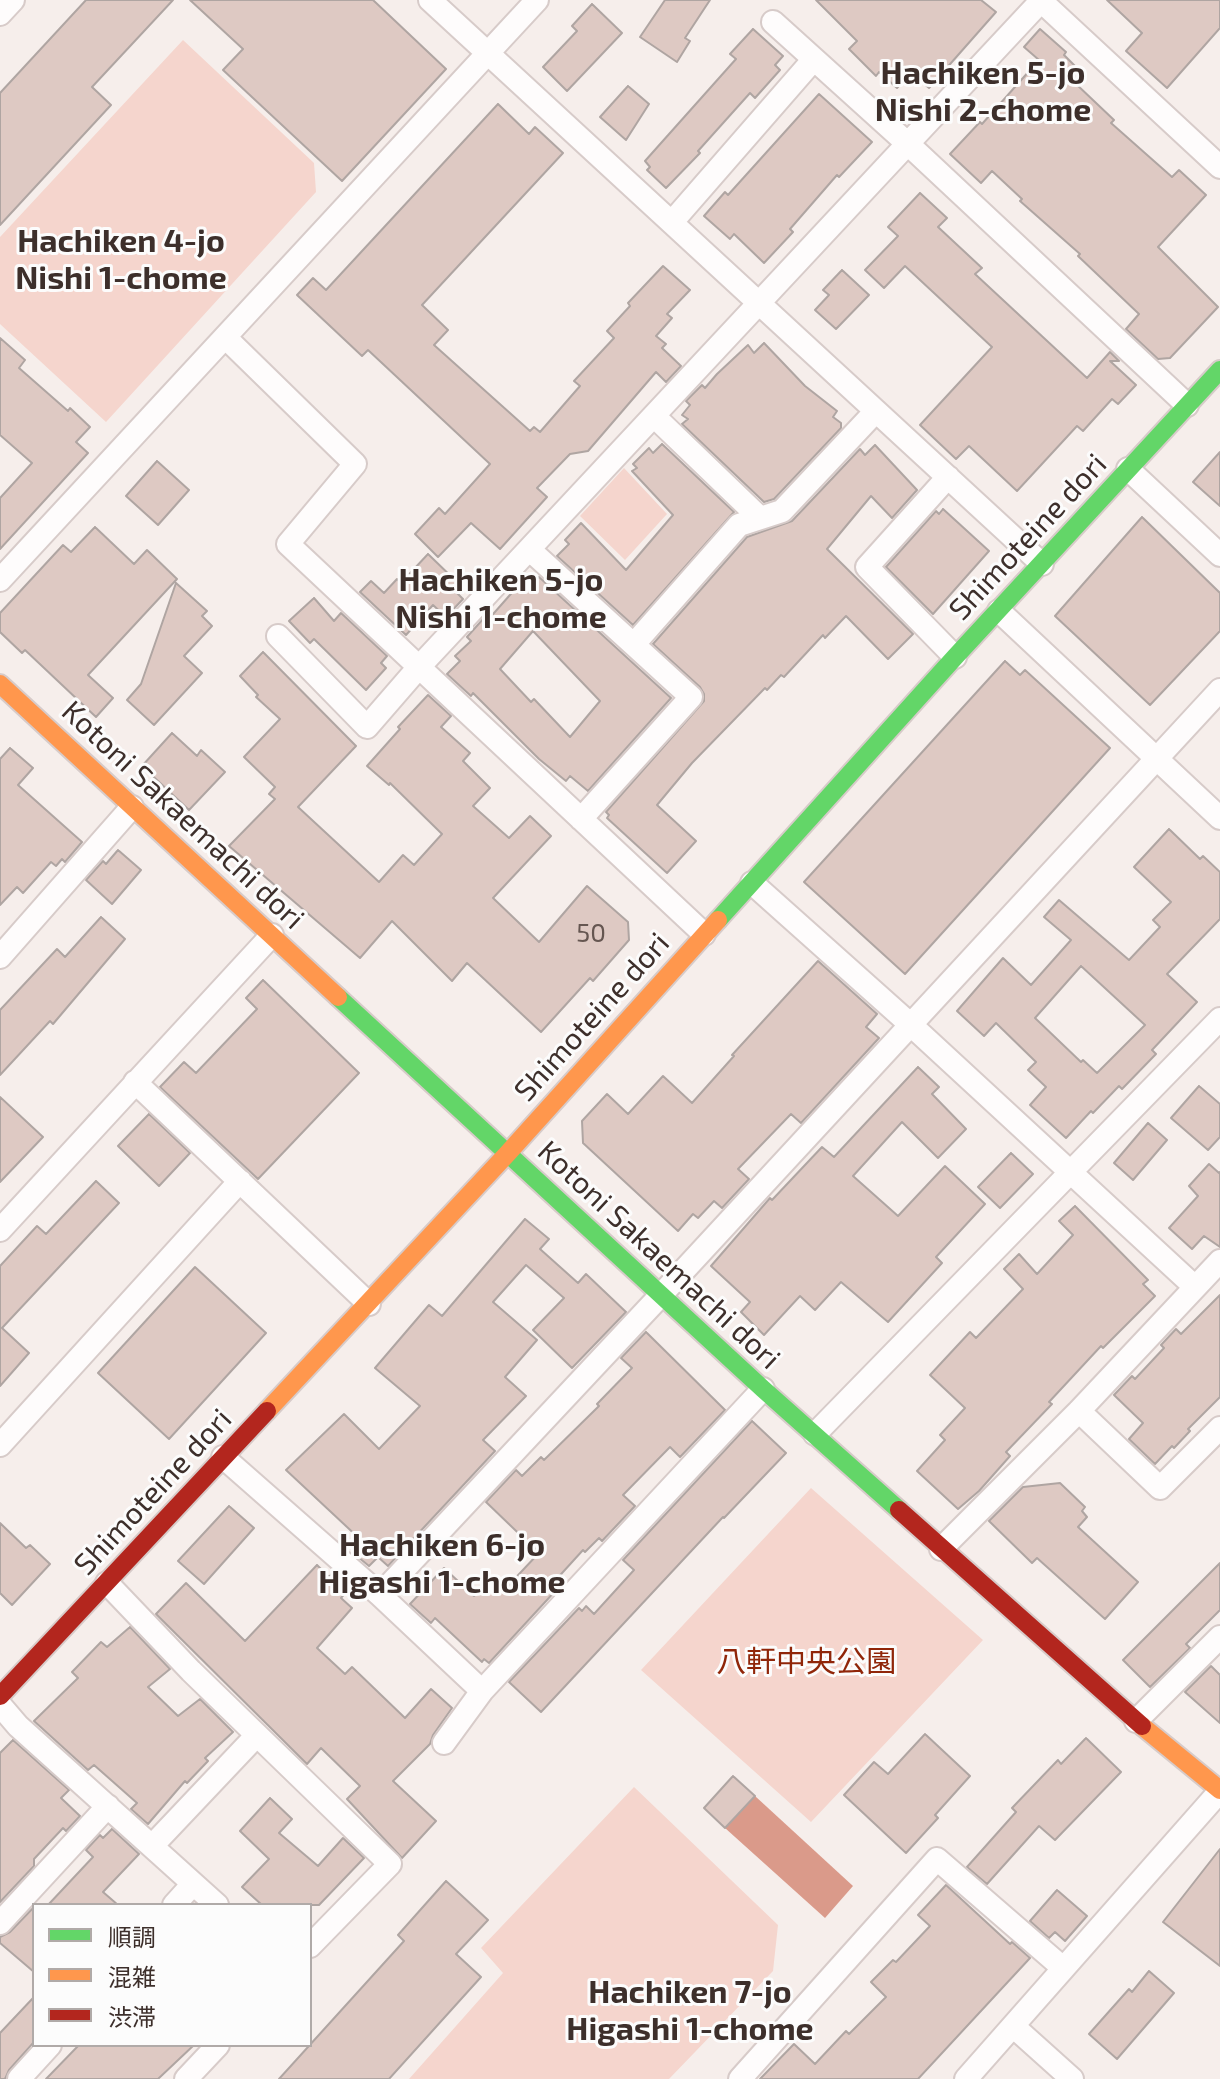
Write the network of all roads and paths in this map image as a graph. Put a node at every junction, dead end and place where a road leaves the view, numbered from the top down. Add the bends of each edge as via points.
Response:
1 (13, 0) edge
2 (430, 0) edge
3 (537, 0) edge
4 (1040, 0) edge
5 (0, 14) edge
6 (773, 22) dead end
7 (487, 53) junction
8 (814, 59) junction
9 (908, 144) junction
10 (1220, 167) edge
11 (672, 222) junction
12 (760, 304) junction
13 (225, 337) junction
14 (1220, 370) edge
15 (1187, 405) junction
16 (876, 411) junction
17 (655, 417) junction
18 (1128, 469) junction
19 (948, 477) junction
20 (760, 518) junction
21 (530, 550) junction
22 (1220, 555) edge
23 (1042, 564) junction
24 (0, 580) edge
25 (999, 611) junction
26 (278, 636) dead end
27 (635, 643) junction
28 (955, 657) junction
29 (419, 667) junction
30 (1220, 690) edge
31 (3, 692) edge
32 (1157, 760) junction
33 (132, 807) junction
34 (1220, 818) edge
35 (581, 819) junction
36 (752, 883) junction
37 (704, 934) junction
38 (272, 935) junction
39 (0, 957) edge
40 (1220, 1019) edge
41 (911, 1025) junction
42 (135, 1082) junction
43 (508, 1153) junction
44 (1070, 1173) junction
45 (240, 1181) junction
46 (0, 1230) edge
47 (1220, 1261) edge
48 (1195, 1287) junction
49 (661, 1295) junction
50 (369, 1304) junction
51 (763, 1389) junction
52 (1079, 1411) junction
53 (1220, 1428) edge
54 (815, 1434) junction
55 (0, 1445) edge
56 (223, 1457) junction
57 (941, 1549) junction
58 (107, 1583) junction
59 (380, 1595) junction
60 (1220, 1637) edge
61 (482, 1691) junction
62 (0, 1696) edge
63 (0, 1705) edge
64 (1136, 1721) junction
65 (257, 1735) junction
66 (444, 1743) dead end
67 (1220, 1790) edge
68 (108, 1806) junction
69 (152, 1846) junction
70 (193, 1884) junction
71 (176, 1903) edge
72 (215, 1903) edge
73 (0, 1923) edge
74 (312, 1944) edge
75 (1063, 1968) junction
76 (1013, 2026) junction
77 (48, 2047) edge
78 (216, 2047) edge
79 (19, 2079) edge
80 (186, 2079) edge
81 (740, 2079) edge
82 (966, 2079) edge
83 (1072, 2079) edge

1 - 5 street
2 - 7 street
3 - 7 street
4 - 9 street
4 - 10 street
6 - 8 street
7 - 11 street
7 - 13 street
8 - 9 street
8 - 11 street
9 - 12 street
9 - 15 street
11 - 12 street
12 - 16 street
12 - 17 street
13 - 24 street
13 - 29 street via 355,464 288,544
14 - 15 main road, Shimoteine dori
15 - 18 main road, Shimoteine dori
16 - 19 street
16 - 20 street via 782,511
17 - 20 street
17 - 21 street
18 - 22 street
18 - 23 main road, Shimoteine dori
19 - 23 street
19 - 28 street via 867,567
20 - 27 street via 739,525
21 - 27 street
21 - 29 street
23 - 25 main road, Shimoteine dori
25 - 28 main road, Shimoteine dori
25 - 32 street
26 - 29 street via 367,727
27 - 35 street via 691,697
28 - 36 main road, Shimoteine dori
29 - 35 street
30 - 32 street
31 - 33 main road, Kotoni Sakaemachi dori
32 - 34 street
32 - 41 street
33 - 38 main road, Kotoni Sakaemachi dori
33 - 39 street
35 - 37 street
36 - 37 main road, Shimoteine dori
36 - 41 street
37 - 43 main road, Shimoteine dori
38 - 42 street
38 - 43 main road, Kotoni Sakaemachi dori
40 - 44 street
41 - 44 street
41 - 49 street
42 - 45 street
42 - 46 street
43 - 49 main road, Kotoni Sakaemachi dori
43 - 50 main road, Shimoteine dori
44 - 48 street
44 - 54 street
45 - 50 street
45 - 55 street
47 - 48 street
48 - 52 street
49 - 51 main road, Kotoni Sakaemachi dori
49 - 59 street
50 - 56 main road, Shimoteine dori
51 - 54 main road, Kotoni Sakaemachi dori
51 - 61 street
52 - 53 street via 1160,1488
52 - 57 street
54 - 57 main road, Kotoni Sakaemachi dori
56 - 58 main road, Shimoteine dori
56 - 59 street
57 - 64 main road, Kotoni Sakaemachi dori
58 - 62 main road, Shimoteine dori
58 - 65 street
59 - 61 street
60 - 64 street
61 - 66 street
63 - 68 street
64 - 67 main road, Kotoni Sakaemachi dori
65 - 69 street
65 - 74 street via 390,1864
67 - 75 street
68 - 69 street
68 - 73 street
69 - 70 street
70 - 71 street
70 - 72 street
75 - 76 street
75 - 81 street via 937,1859
76 - 82 street
76 - 83 street
77 - 79 street
78 - 80 street

